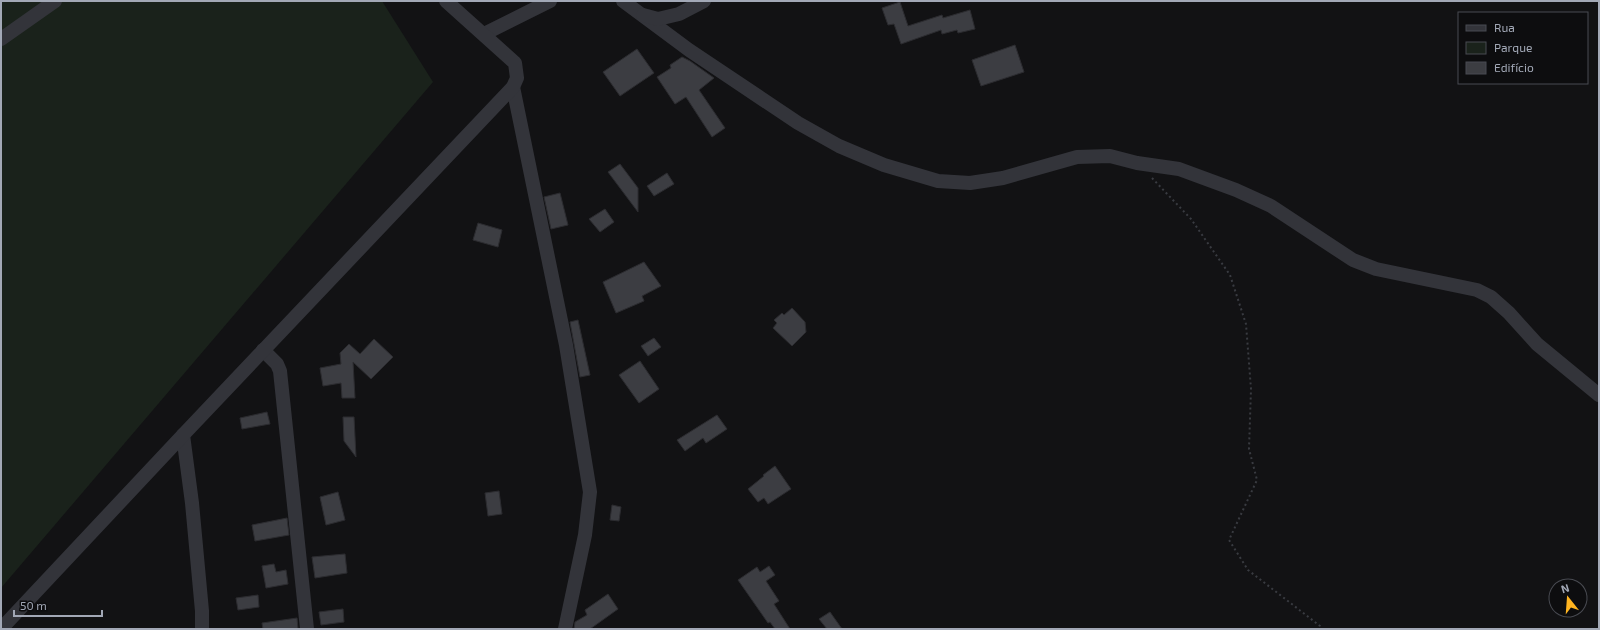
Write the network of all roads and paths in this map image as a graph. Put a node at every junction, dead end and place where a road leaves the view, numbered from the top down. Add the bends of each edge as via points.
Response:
1 (55, 1) edge
2 (446, 1) edge
3 (550, 1) edge
4 (623, 1) edge
5 (704, 1) edge
6 (641, 14) junction
7 (484, 34) junction
8 (1, 39) edge
9 (513, 87) junction
10 (1137, 163) junction
11 (263, 350) junction
12 (1599, 395) edge
13 (183, 435) junction
14 (1, 629) edge
15 (202, 629) edge
16 (307, 629) edge
17 (565, 629) edge
18 (1321, 629) edge

1 - 8 street
2 - 7 street
3 - 7 street
4 - 6 street
5 - 6 street via 679,14 658,19
6 - 10 street via 689,50 798,123 839,146 884,165 938,181 970,183 1003,178 1077,157 1110,156
7 - 9 street via 515,63 517,78
9 - 11 street
9 - 17 street via 566,345 590,492 585,535
10 - 12 street via 1179,169 1236,190 1271,206 1353,260 1376,269 1477,290 1491,297 1537,344
10 - 18 path via 1192,219 1230,275 1246,324 1251,389 1249,449 1257,480 1229,540 1248,570
11 - 13 street
11 - 16 street via 277,364 280,371
13 - 14 street
13 - 15 street

